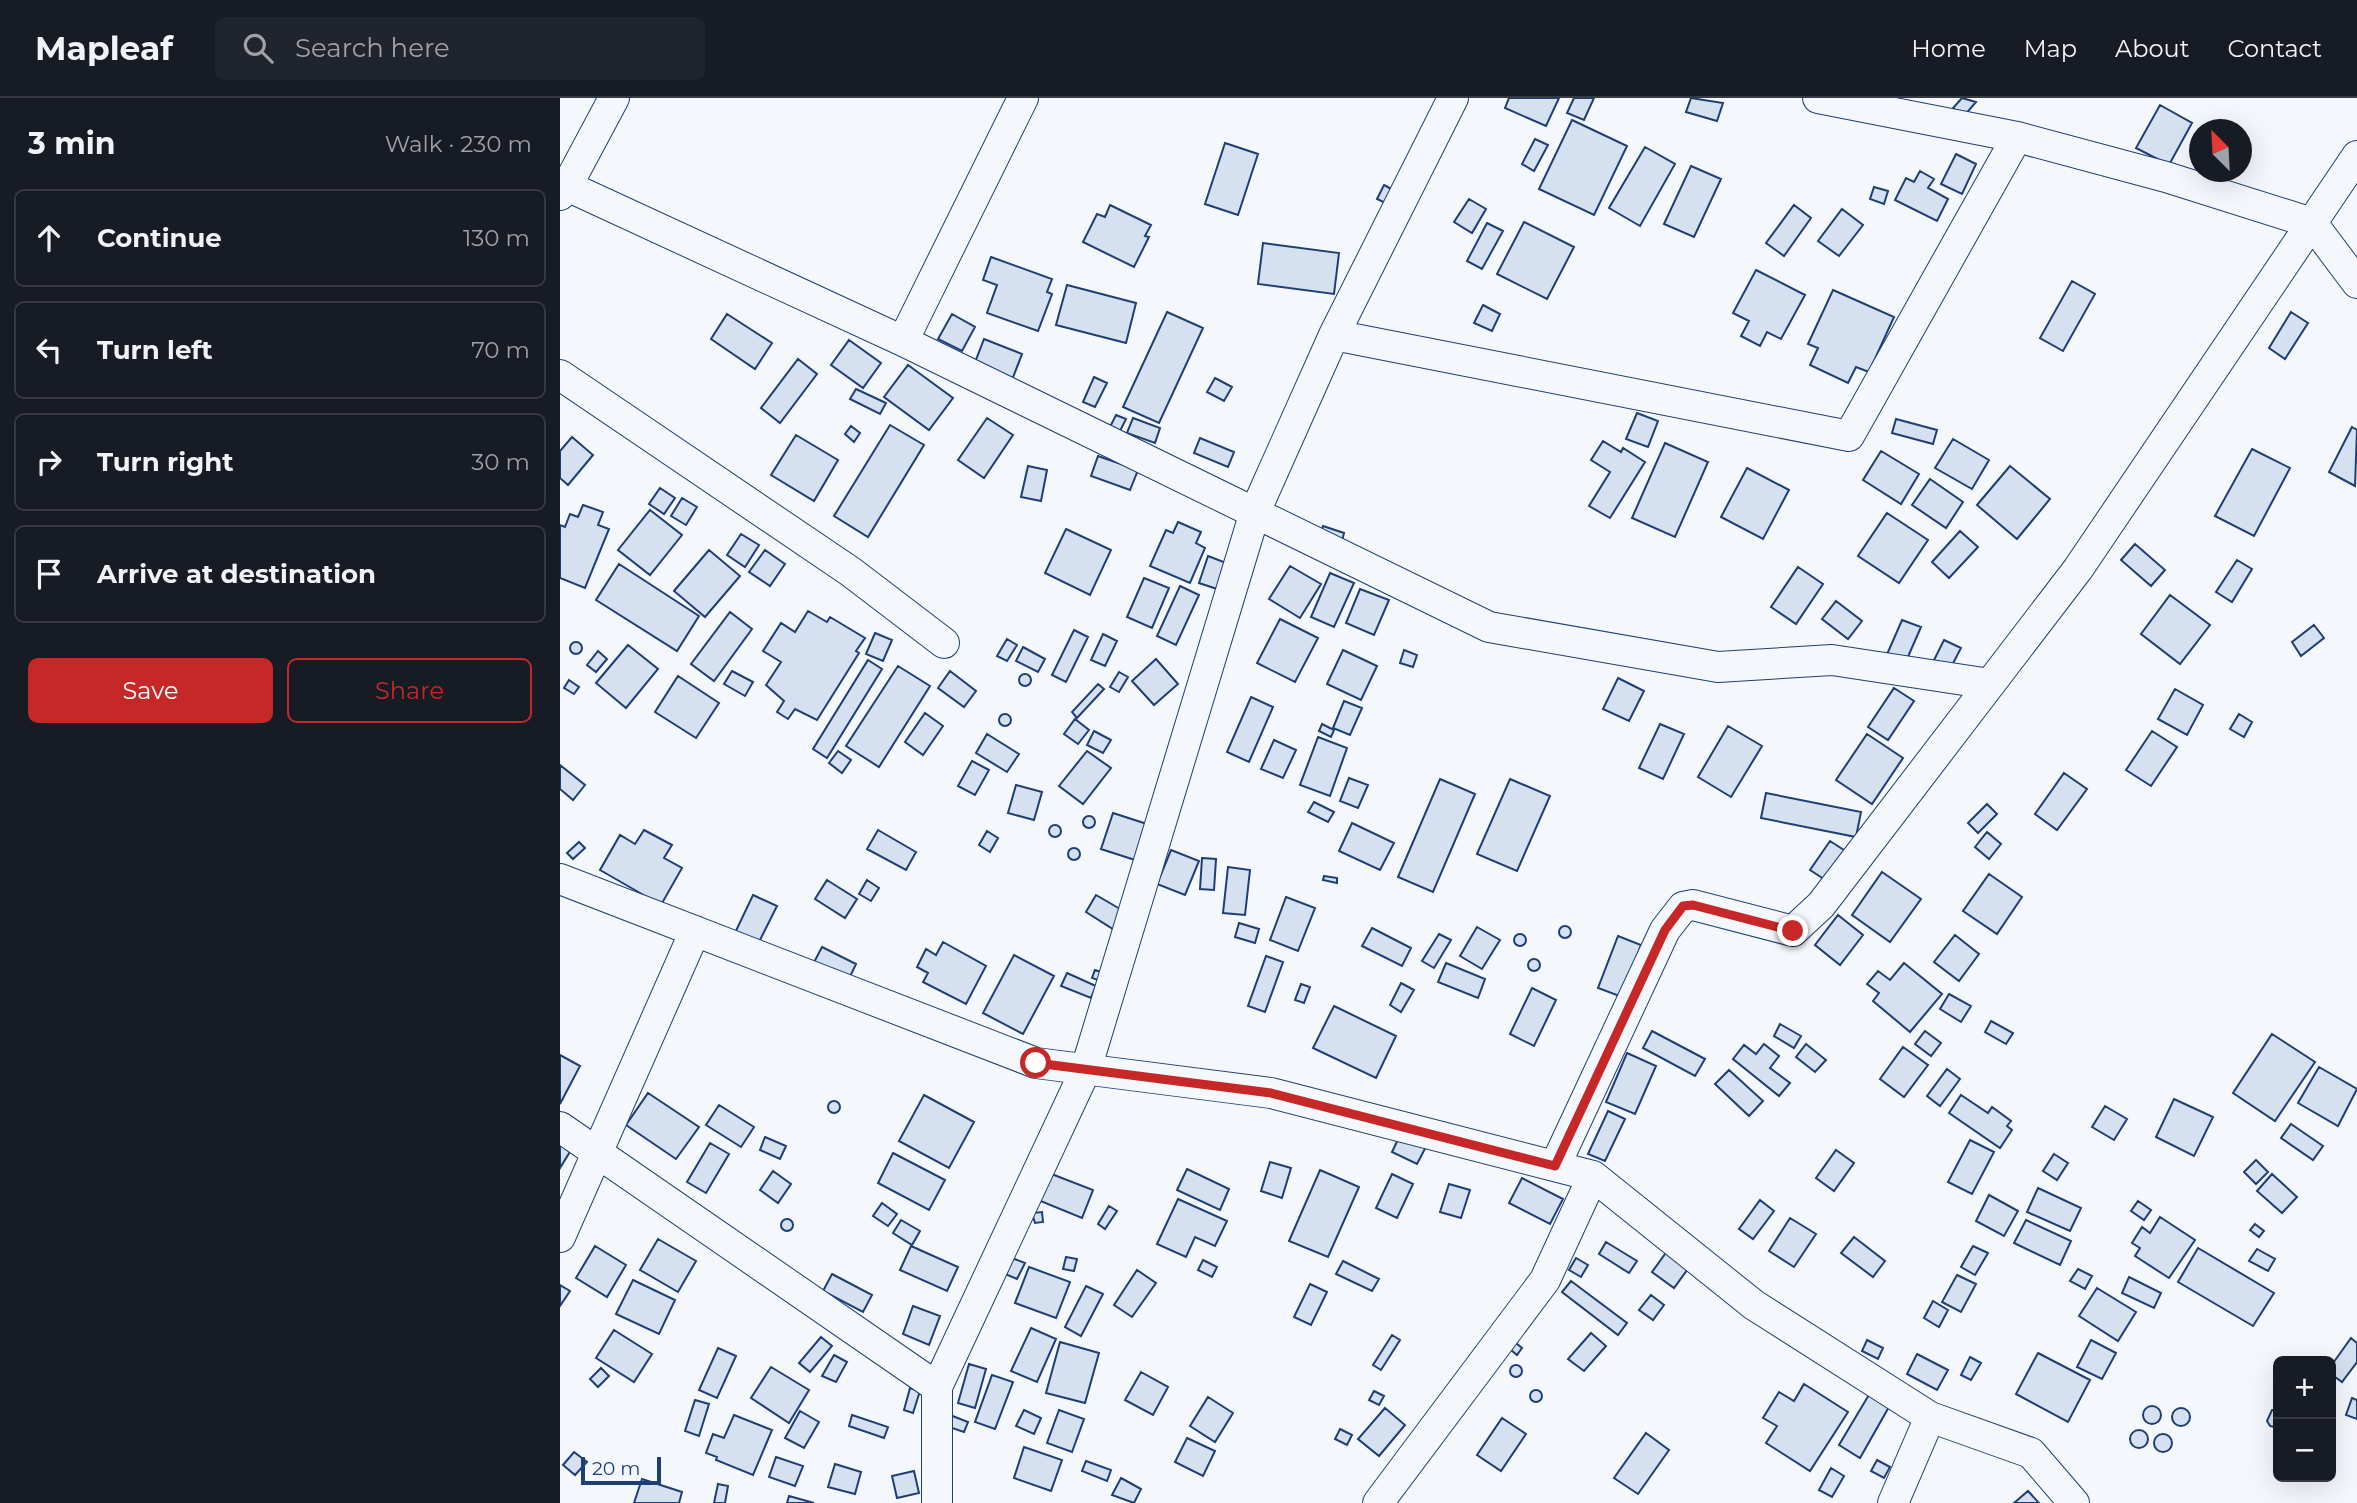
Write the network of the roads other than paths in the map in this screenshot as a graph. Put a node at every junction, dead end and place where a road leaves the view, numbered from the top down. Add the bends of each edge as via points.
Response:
1 (614, 98) edge
2 (1023, 98) edge
3 (1453, 98) edge
4 (1818, 98) edge
5 (2017, 137) junction
6 (2357, 156) edge
7 (564, 190) edge
8 (2312, 223) junction
9 (2357, 283) edge
10 (1334, 335) junction
11 (903, 341) junction
12 (560, 375) edge
13 (1255, 512) junction
14 (944, 643) dead end
15 (1990, 684) junction
16 (560, 879) edge
17 (695, 931) junction
18 (1086, 1069) junction
19 (560, 1128) edge
20 (597, 1152) junction
21 (1555, 1166) junction
22 (1593, 1176) junction
23 (560, 1237) edge
24 (937, 1387) junction
25 (1930, 1417) junction
26 (937, 1503) edge
27 (1378, 1503) edge
28 (1893, 1503) edge
29 (2074, 1503) edge

1 - 7 street
2 - 11 street
3 - 10 street
4 - 5 street
5 - 8 street
5 - 10 street via 1849,436
6 - 8 street
7 - 11 street
8 - 9 street
8 - 15 street via 2078,569
10 - 13 street
11 - 13 street
12 - 14 street via 851,572
13 - 15 street via 1489,627 1718,667 1832,660
13 - 18 street
15 - 21 street via 1798,929 1683,906 1665,930
16 - 17 street
17 - 18 street via 1036,1063
17 - 20 street
18 - 21 street via 1271,1093
18 - 24 street
19 - 20 street
20 - 23 street
20 - 24 street
21 - 22 street
22 - 25 street via 1754,1305
22 - 27 street via 1545,1280
24 - 26 street
25 - 28 street
25 - 29 street via 2031,1453

